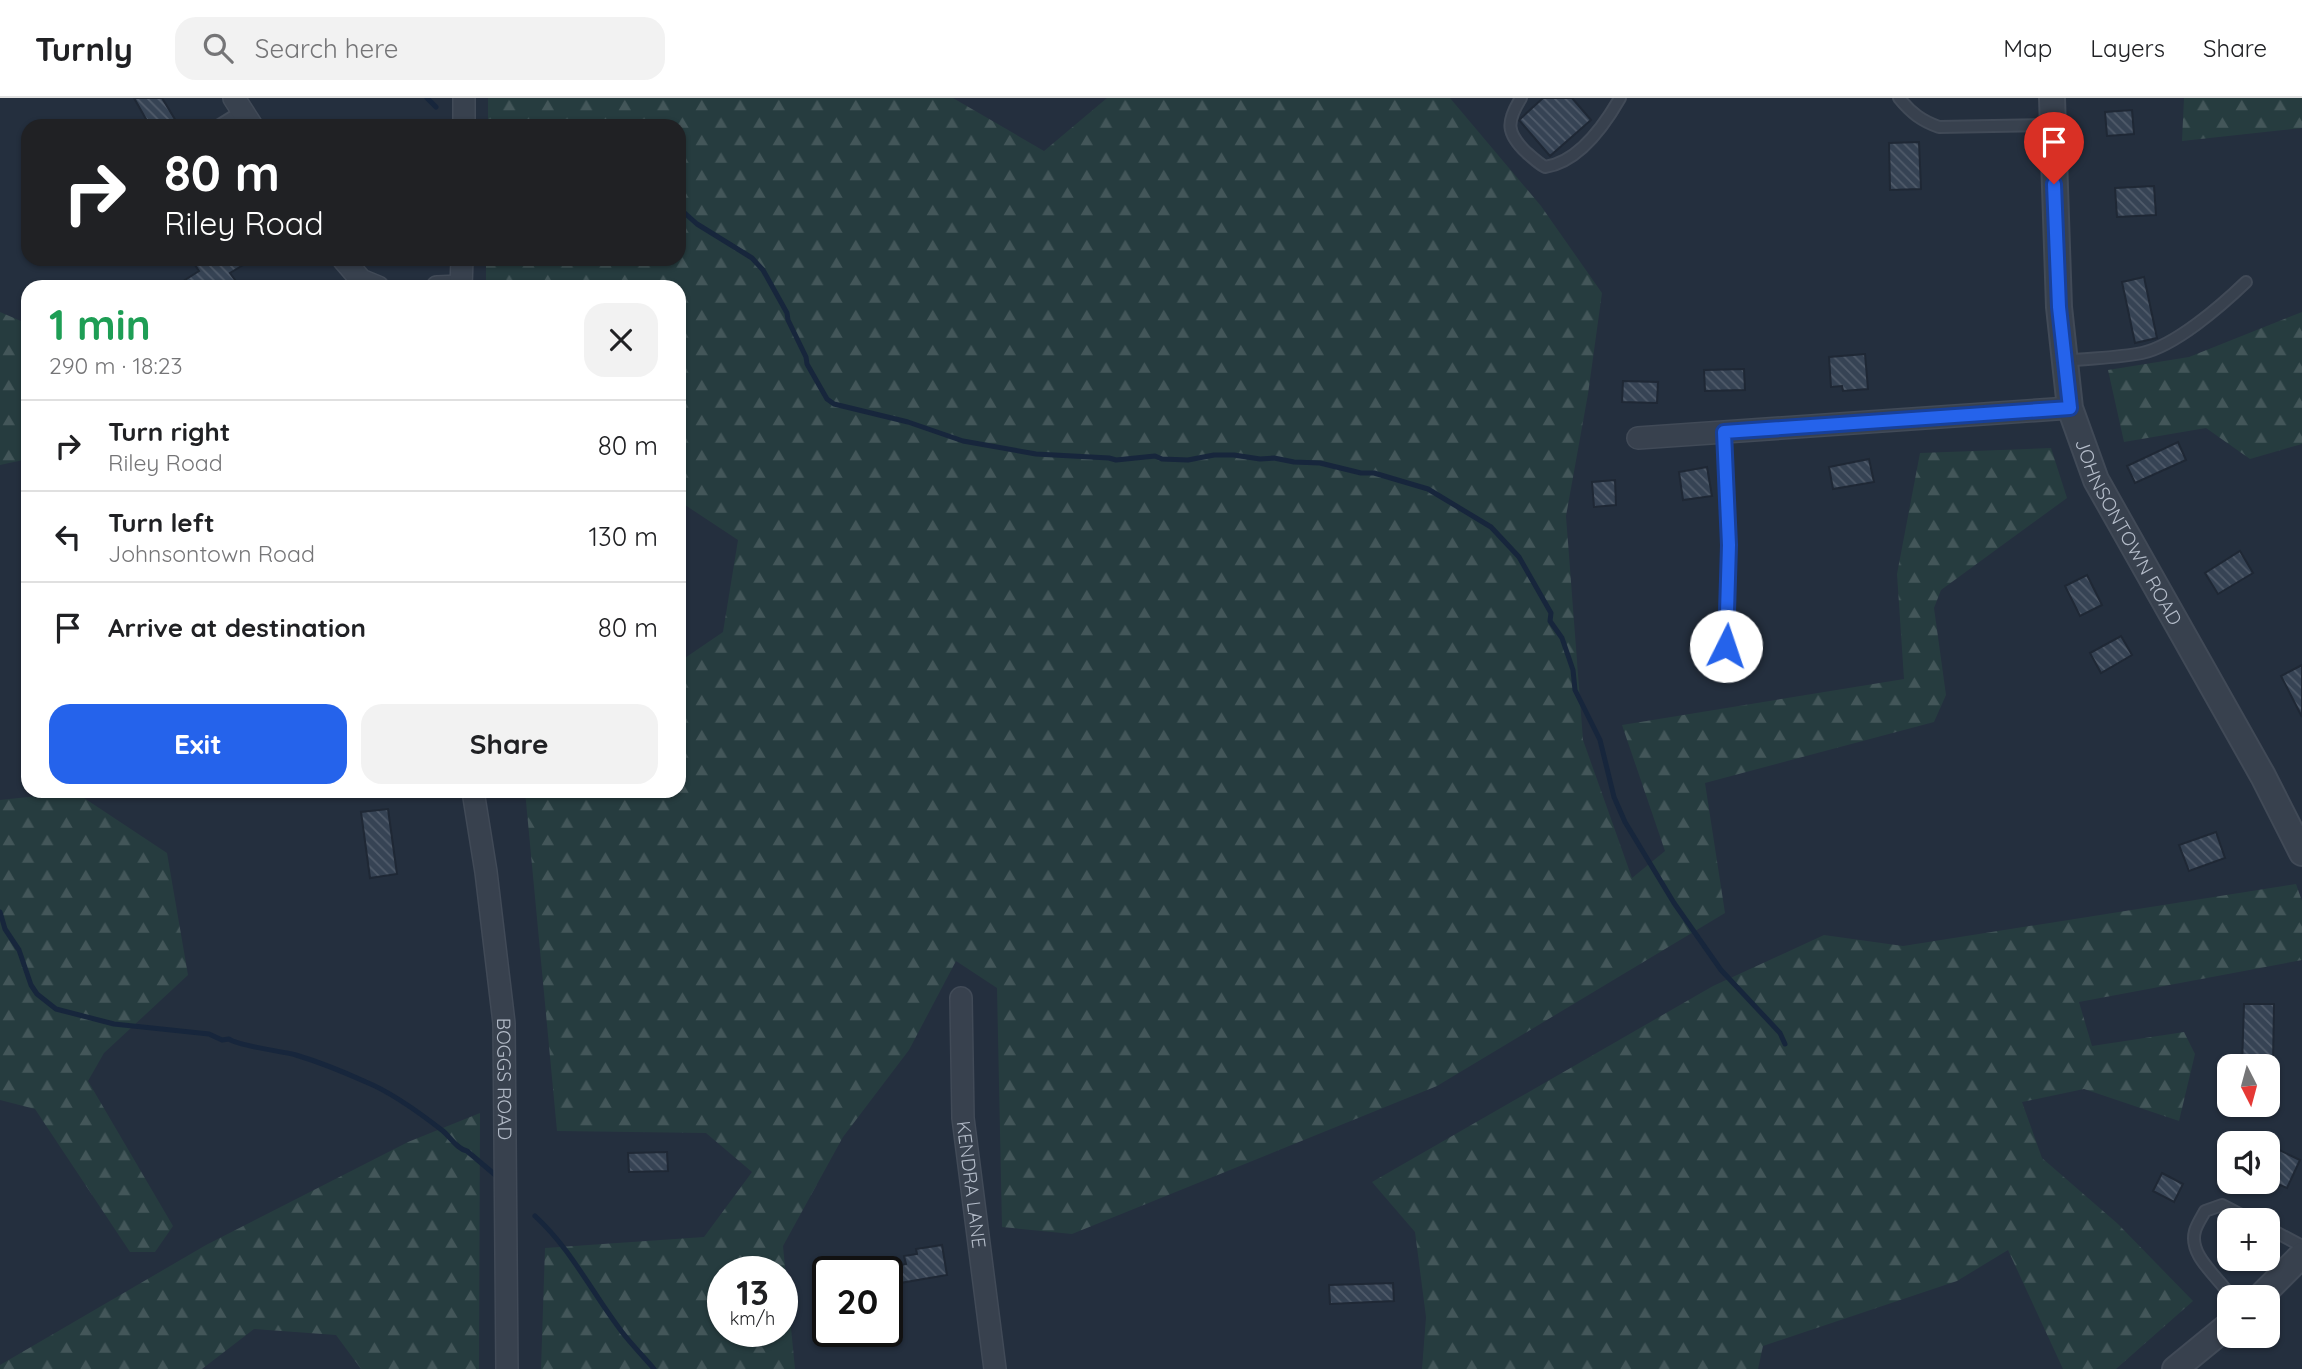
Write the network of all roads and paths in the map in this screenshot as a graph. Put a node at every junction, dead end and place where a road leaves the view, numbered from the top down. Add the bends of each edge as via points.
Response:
1 (464, 98) edge
2 (1521, 98) edge
3 (1620, 98) edge
4 (1899, 98) edge
5 (2052, 98) edge
6 (464, 119) edge
7 (2053, 125) junction
8 (350, 266) edge
9 (364, 280) edge
10 (2246, 282) dead end
11 (2065, 361) junction
12 (2070, 408) junction
13 (1724, 432) junction
14 (1638, 438) dead end
15 (1726, 646) dead end
16 (474, 798) edge
17 (2302, 853) edge
18 (961, 999) dead end
19 (2228, 1208) edge
20 (2280, 1234) edge
21 (2302, 1246) edge
22 (2302, 1255) edge
23 (2224, 1285) edge
24 (2272, 1285) edge
25 (2217, 1335) edge
26 (507, 1369) edge
27 (995, 1369) edge
28 (2175, 1369) edge

1 - 6 street
2 - 3 lane via 1509,126 1512,136 1545,167 1572,156 1606,124
4 - 7 lane via 1910,112 1939,127
5 - 7 street, JOHNSONTOWN ROAD
7 - 11 street, JOHNSONTOWN ROAD
8 - 9 street
10 - 11 lane via 2169,343 2143,353
11 - 12 street, JOHNSONTOWN ROAD
12 - 13 street
12 - 17 street, JOHNSONTOWN ROAD via 2096,480
13 - 14 street
13 - 15 lane via 1729,545
16 - 26 street, BOGGS ROAD via 504,1023
18 - 27 street, KENDRA LANE via 963,1118
19 - 23 lane via 2222,1205 2205,1211 2194,1233 2197,1257
20 - 21 lane
22 - 24 street
25 - 28 street

